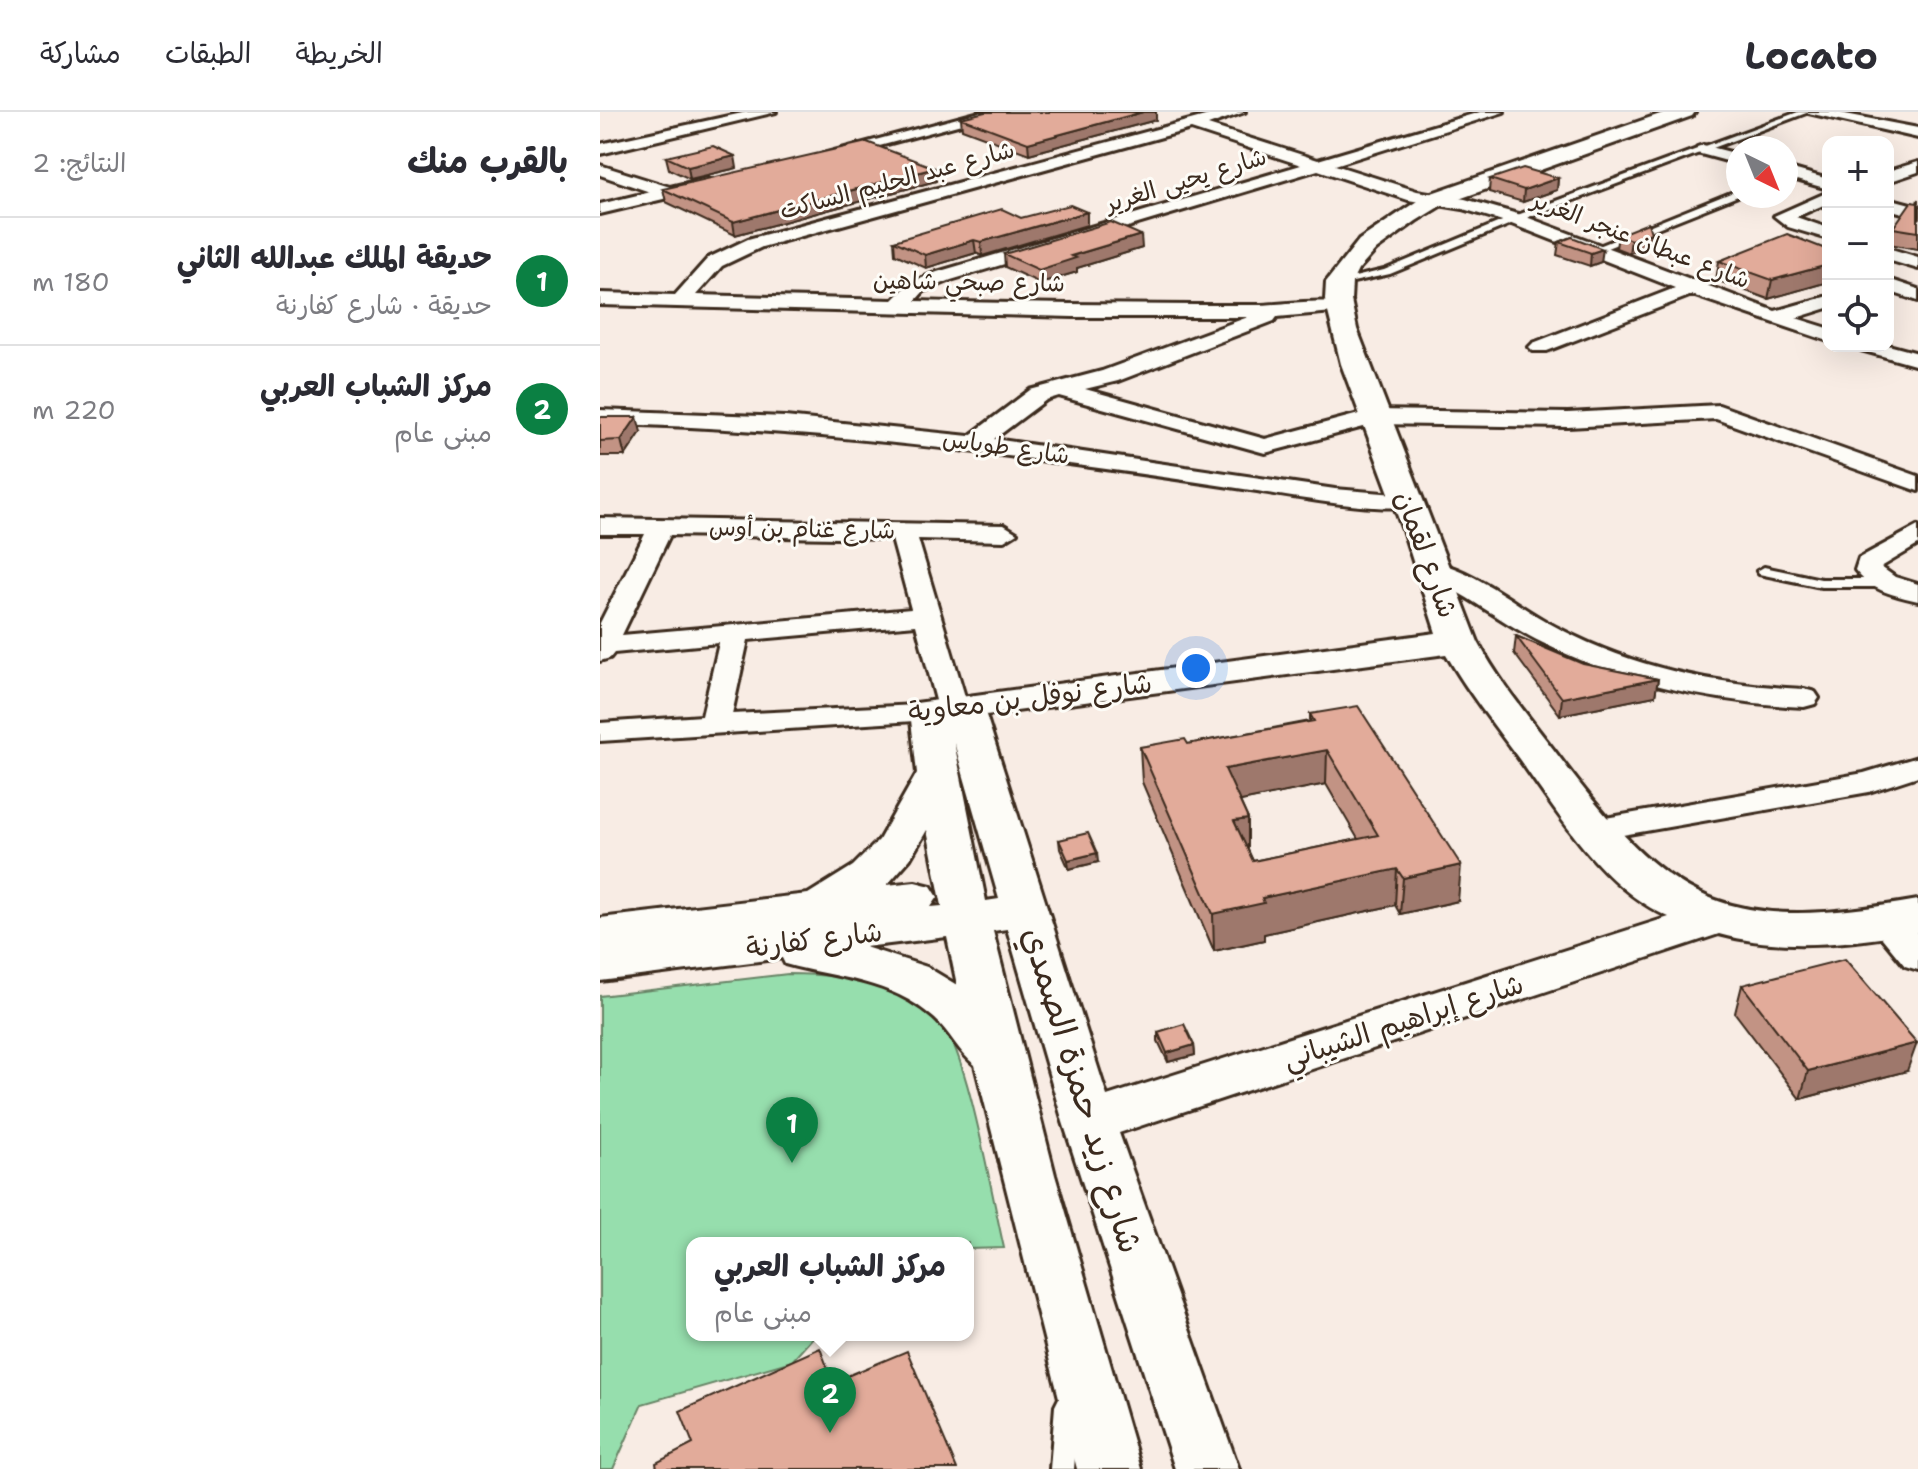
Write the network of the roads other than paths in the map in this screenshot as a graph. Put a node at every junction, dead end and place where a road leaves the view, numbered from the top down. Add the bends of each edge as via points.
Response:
1 (768, 112) edge
2 (998, 112) edge
3 (1237, 112) edge
4 (1496, 112) edge
5 (1685, 112) edge
6 (1805, 112) edge
7 (1812, 112) edge
8 (965, 115) edge
9 (1194, 125) junction
10 (612, 132) dead end
11 (1918, 133) edge
12 (635, 142) junction
13 (871, 145) junction
14 (600, 149) edge
15 (1703, 150) junction
16 (900, 156) edge
17 (1726, 156) edge
18 (808, 159) edge
19 (1894, 163) edge
20 (1319, 165) junction
21 (1917, 168) edge
22 (600, 170) edge
23 (945, 173) dead end
24 (1894, 175) edge
25 (1798, 176) edge
26 (731, 177) edge
27 (1822, 182) edge
28 (974, 185) junction
29 (669, 192) junction
30 (1726, 198) edge
31 (1434, 200) junction
32 (1822, 200) edge
33 (1894, 205) edge
34 (600, 209) edge
35 (1918, 212) edge
36 (1515, 219) junction
37 (1822, 232) edge
38 (1594, 250) junction
39 (1894, 256) edge
40 (1918, 263) edge
41 (1918, 275) edge
42 (1894, 283) edge
43 (1894, 287) edge
44 (1693, 288) junction
45 (1338, 294) junction
46 (1918, 295) edge
47 (600, 299) edge
48 (680, 302) junction
49 (1822, 304) edge
50 (898, 307) junction
51 (1285, 311) junction
52 (1774, 318) junction
53 (1822, 333) edge
54 (1540, 347) dead end
55 (1889, 352) edge
56 (1918, 360) edge
57 (1058, 389) junction
58 (600, 417) edge
59 (1374, 417) junction
60 (974, 443) junction
61 (1918, 484) edge
62 (1410, 501) junction
63 (600, 526) edge
64 (661, 527) junction
65 (902, 530) junction
66 (1004, 533) dead end
67 (1918, 534) edge
68 (1435, 570) junction
69 (1764, 571) dead end
70 (1886, 583) junction
71 (1918, 593) edge
72 (924, 616) junction
73 (735, 633) junction
74 (1458, 641) junction
75 (601, 648) edge
76 (1093, 691) junction
77 (1804, 698) dead end
78 (949, 710) junction
79 (715, 724) junction
80 (600, 732) edge
81 (1918, 766) edge
82 (936, 776) junction
83 (988, 784) junction
84 (1594, 830) junction
85 (1024, 899) junction
86 (963, 906) junction
87 (810, 908) junction
88 (1715, 919) junction
89 (1902, 919) edge
90 (600, 934) edge
91 (737, 948) junction
92 (1918, 957) edge
93 (600, 964) edge
94 (1000, 1067) junction
95 (1089, 1122) junction
96 (1071, 1332) junction
97 (1062, 1469) edge
98 (1109, 1469) edge
99 (1207, 1469) edge

1 - 12 street
2 - 8 street
3 - 9 street, شارع عبد الحليم الساكت
4 - 20 street, شارع يحيى الغرير
5 - 31 street
6 - 15 lane
7 - 11 street
8 - 13 street
9 - 20 street, شارع عبطان عنجر الغرير
9 - 28 street, شارع عبد الحليم الساكت
10 - 12 street
12 - 14 street
13 - 16 street
13 - 18 street
15 - 17 street
15 - 36 lane
19 - 21 street
20 - 31 street, شارع عبطان عنجر الغرير
20 - 50 street, شارع يحيى الغرير via 944,276 917,287
21 - 24 street
22 - 29 street
23 - 28 street
25 - 27 street
26 - 29 street
28 - 48 street, شارع عبد الحليم الساكت via 732,252 715,262
29 - 34 street
30 - 38 lane
31 - 36 street, شارع عبطان عنجر الغرير
31 - 45 street via 1376,240
32 - 37 street via 1783,216
33 - 35 street
36 - 38 street, شارع عبطان عنجر الغرير
36 - 45 lane
38 - 44 street, شارع عبطان عنجر الغرير
39 - 40 street
41 - 42 street
43 - 46 street
44 - 52 street, شارع عبطان عنجر الغرير
44 - 54 street
45 - 51 street, شارع صبحي شاهين
45 - 59 street, شارع لقمان
47 - 48 street, شارع صبحي شاهين
48 - 50 street, شارع صبحي شاهين
49 - 52 street
50 - 51 street, شارع صبحي شاهين
51 - 57 street via 1110,376
52 - 53 street, شارع عبطان عنجر الغرير
55 - 56 street
57 - 59 street via 1254,445 1284,443
57 - 60 street via 1038,395
58 - 60 street, شارع طوباس via 784,424
59 - 61 street via 1568,420 1719,412
59 - 62 street, شارع لقمان
60 - 62 street, شارع طوباس via 1335,496
62 - 68 street, شارع لقمان
63 - 64 street, شارع غنام بن أوس
64 - 65 street, شارع غنام بن أوس
64 - 75 street
65 - 66 street, شارع غنام بن أوس
65 - 72 street
67 - 70 street via 1868,564 1868,570
68 - 74 street, شارع لقمان
68 - 77 street via 1493,598 1548,634 1643,673 1736,696
69 - 70 lane via 1821,583
70 - 71 street
72 - 73 street
72 - 78 street
73 - 75 street
73 - 79 street
74 - 76 street, شارع نوفل بن معاوية
74 - 84 street, شارع لقمان via 1488,690
76 - 78 street, شارع نوفل بن معاوية
76 - 83 street via 1037,712 1008,732
78 - 79 street, شارع نوفل بن معاوية
78 - 82 street
78 - 83 street, شارع زيد حمزة الصمدي
79 - 80 street, شارع نوفل بن معاوية
81 - 84 street via 1869,782
82 - 86 street
82 - 87 street via 886,864 868,880
83 - 85 street, شارع زيد حمزة الصمدي
84 - 88 street, شارع لقمان via 1655,887
85 - 86 street, شارع كفارنة
85 - 95 street, شارع زيد حمزة الصمدي
86 - 87 street, شارع كفارنة
86 - 91 street, شارع كفارنة
86 - 94 street
87 - 90 street, شارع كفارنة
88 - 89 street, شارع لقمان via 1812,929
88 - 95 street, شارع إبراهيم الشيباني
89 - 92 street
91 - 93 street, شارع كفارنة
91 - 94 street via 845,959 929,988 975,1028
94 - 96 street
95 - 99 street, شارع زيد حمزة الصمدي
96 - 97 lane
96 - 98 street

